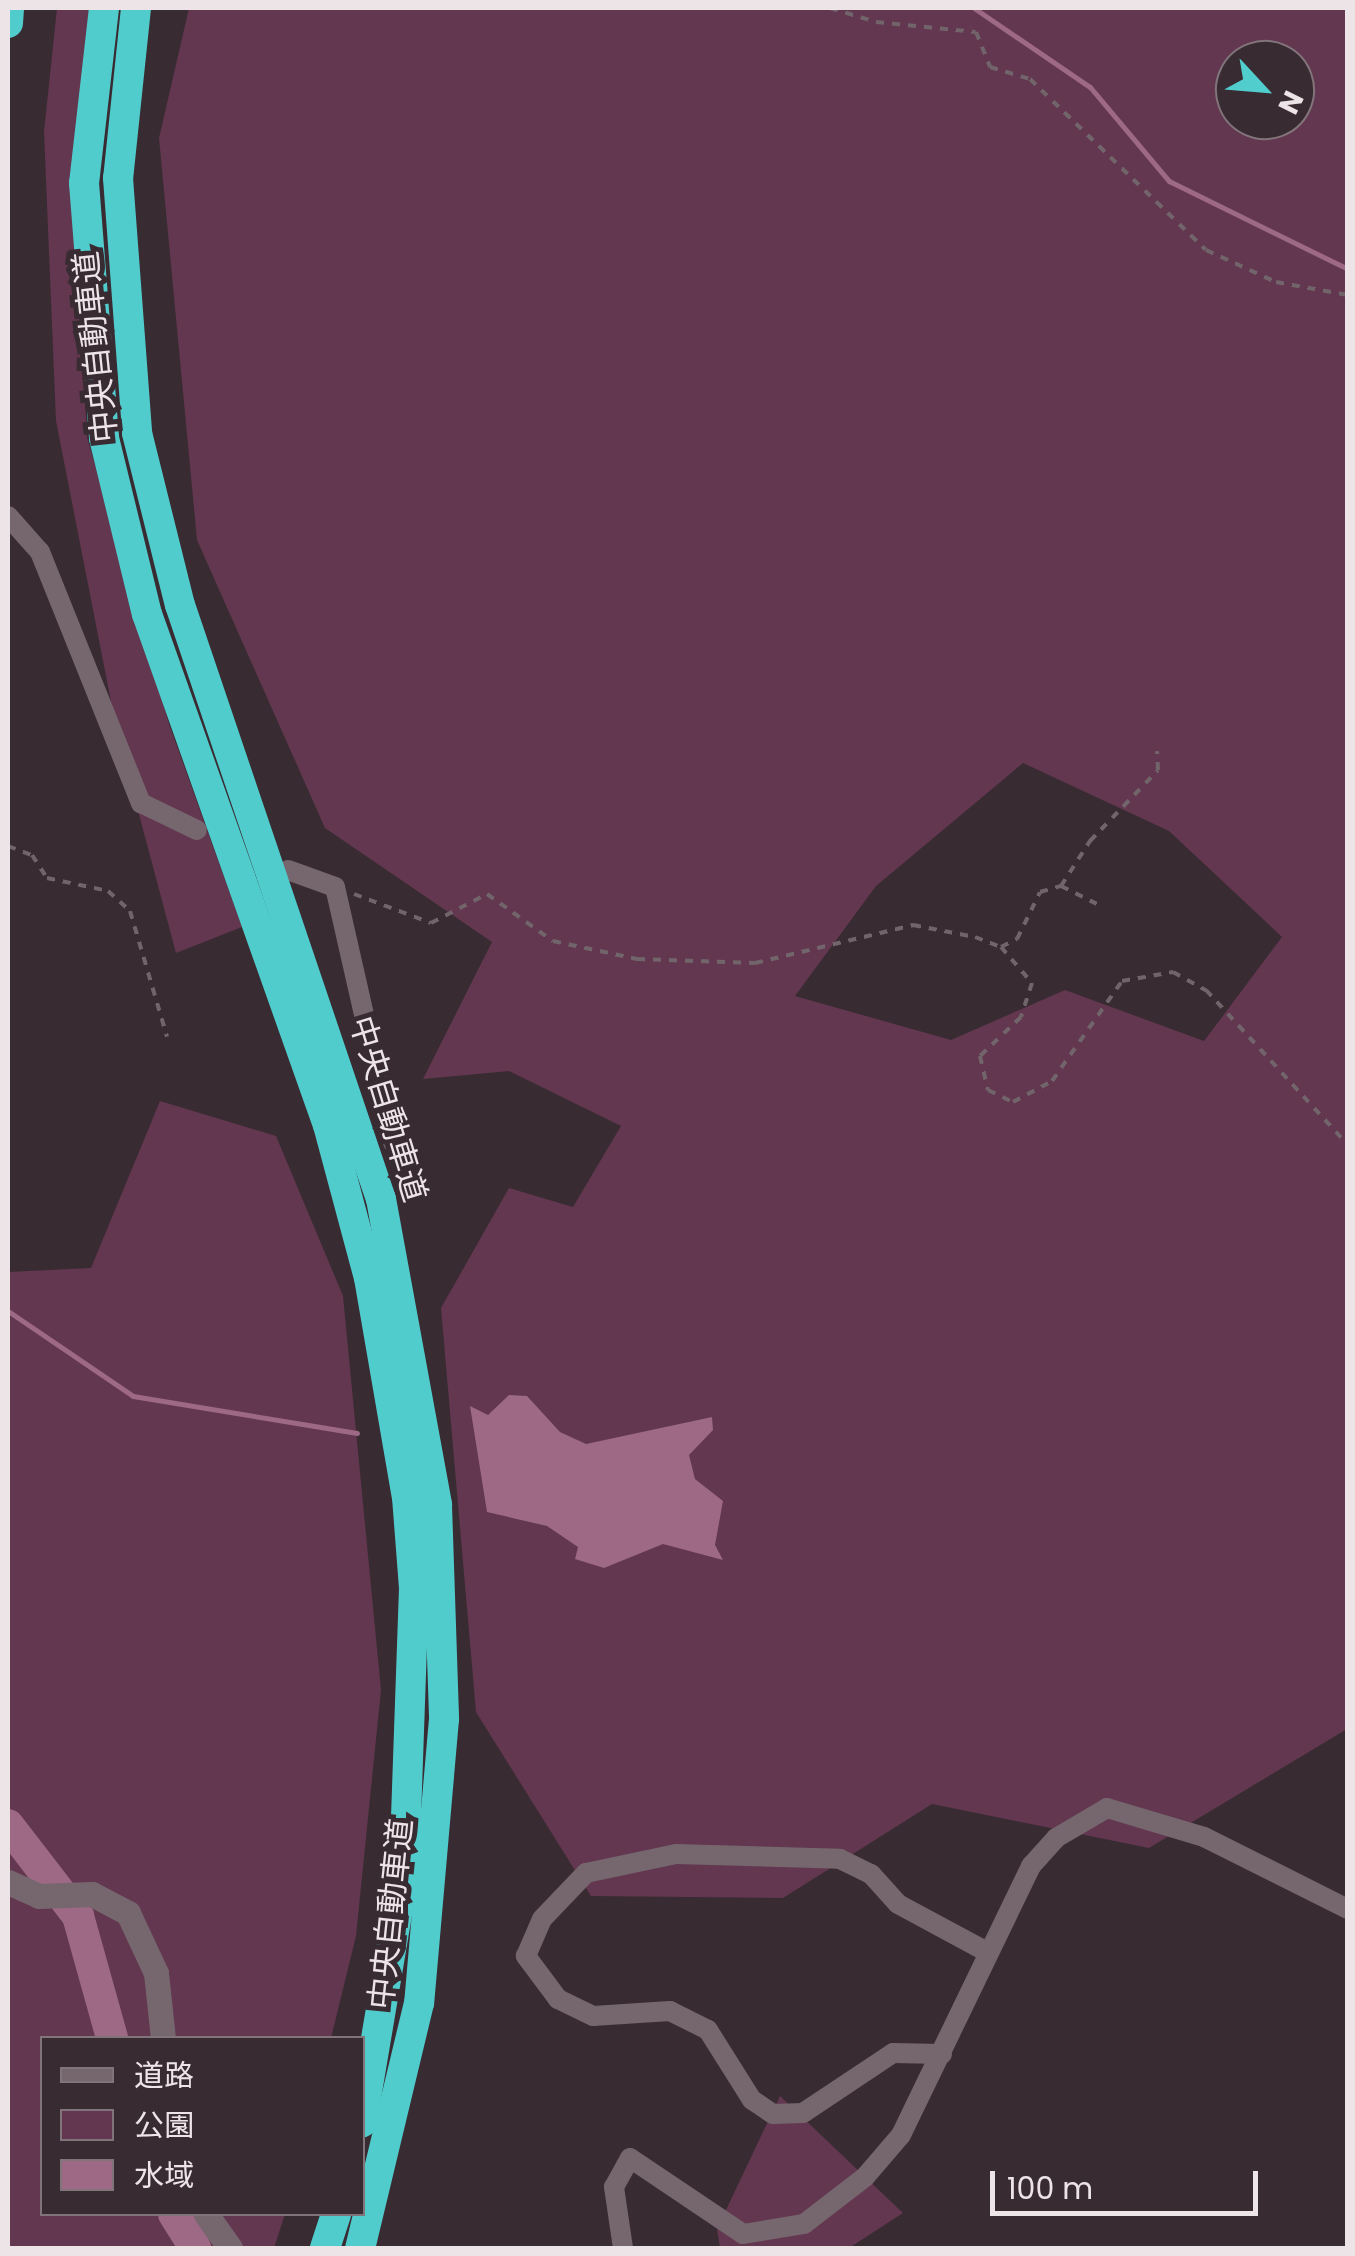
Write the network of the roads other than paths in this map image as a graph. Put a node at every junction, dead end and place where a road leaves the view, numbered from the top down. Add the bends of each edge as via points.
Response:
1 (9, 8) edge
2 (104, 8) edge
3 (136, 8) edge
4 (8, 23) edge
5 (8, 516) edge
6 (197, 830) dead end
7 (288, 870) dead end
8 (393, 1143) dead end
9 (8, 1882) edge
10 (1348, 1909) edge
11 (987, 1952) junction
12 (163, 2036) edge
13 (942, 2054) junction
14 (365, 2104) edge
15 (207, 2216) edge
16 (362, 2242) edge
17 (230, 2248) edge
18 (622, 2248) edge

1 - 4 highway
2 - 14 highway, 中央自動車道 via 84,182 104,438 147,614 328,1125 369,1278 407,1497 414,1588 404,1873
3 - 16 highway, 中央自動車道 via 118,178 137,433 180,605 380,1200 437,1505 436,1834 419,2003
5 - 6 street via 40,552 141,803
7 - 8 street via 335,887
9 - 12 main road via 39,1896 92,1894 114,1901 140,1929 156,1973
10 - 11 street via 1204,1837 1107,1808 1056,1838 1031,1866
11 - 13 street
11 - 13 street via 898,1904 871,1874 840,1859 676,1854 586,1873 542,1919 526,1956 558,1999 593,2016 670,2011 708,2030 752,2100 773,2114 803,2114 893,2052
13 - 18 street via 901,2135 865,2177 804,2224 770,2235 743,2234 630,2158 614,2187
15 - 17 main road

